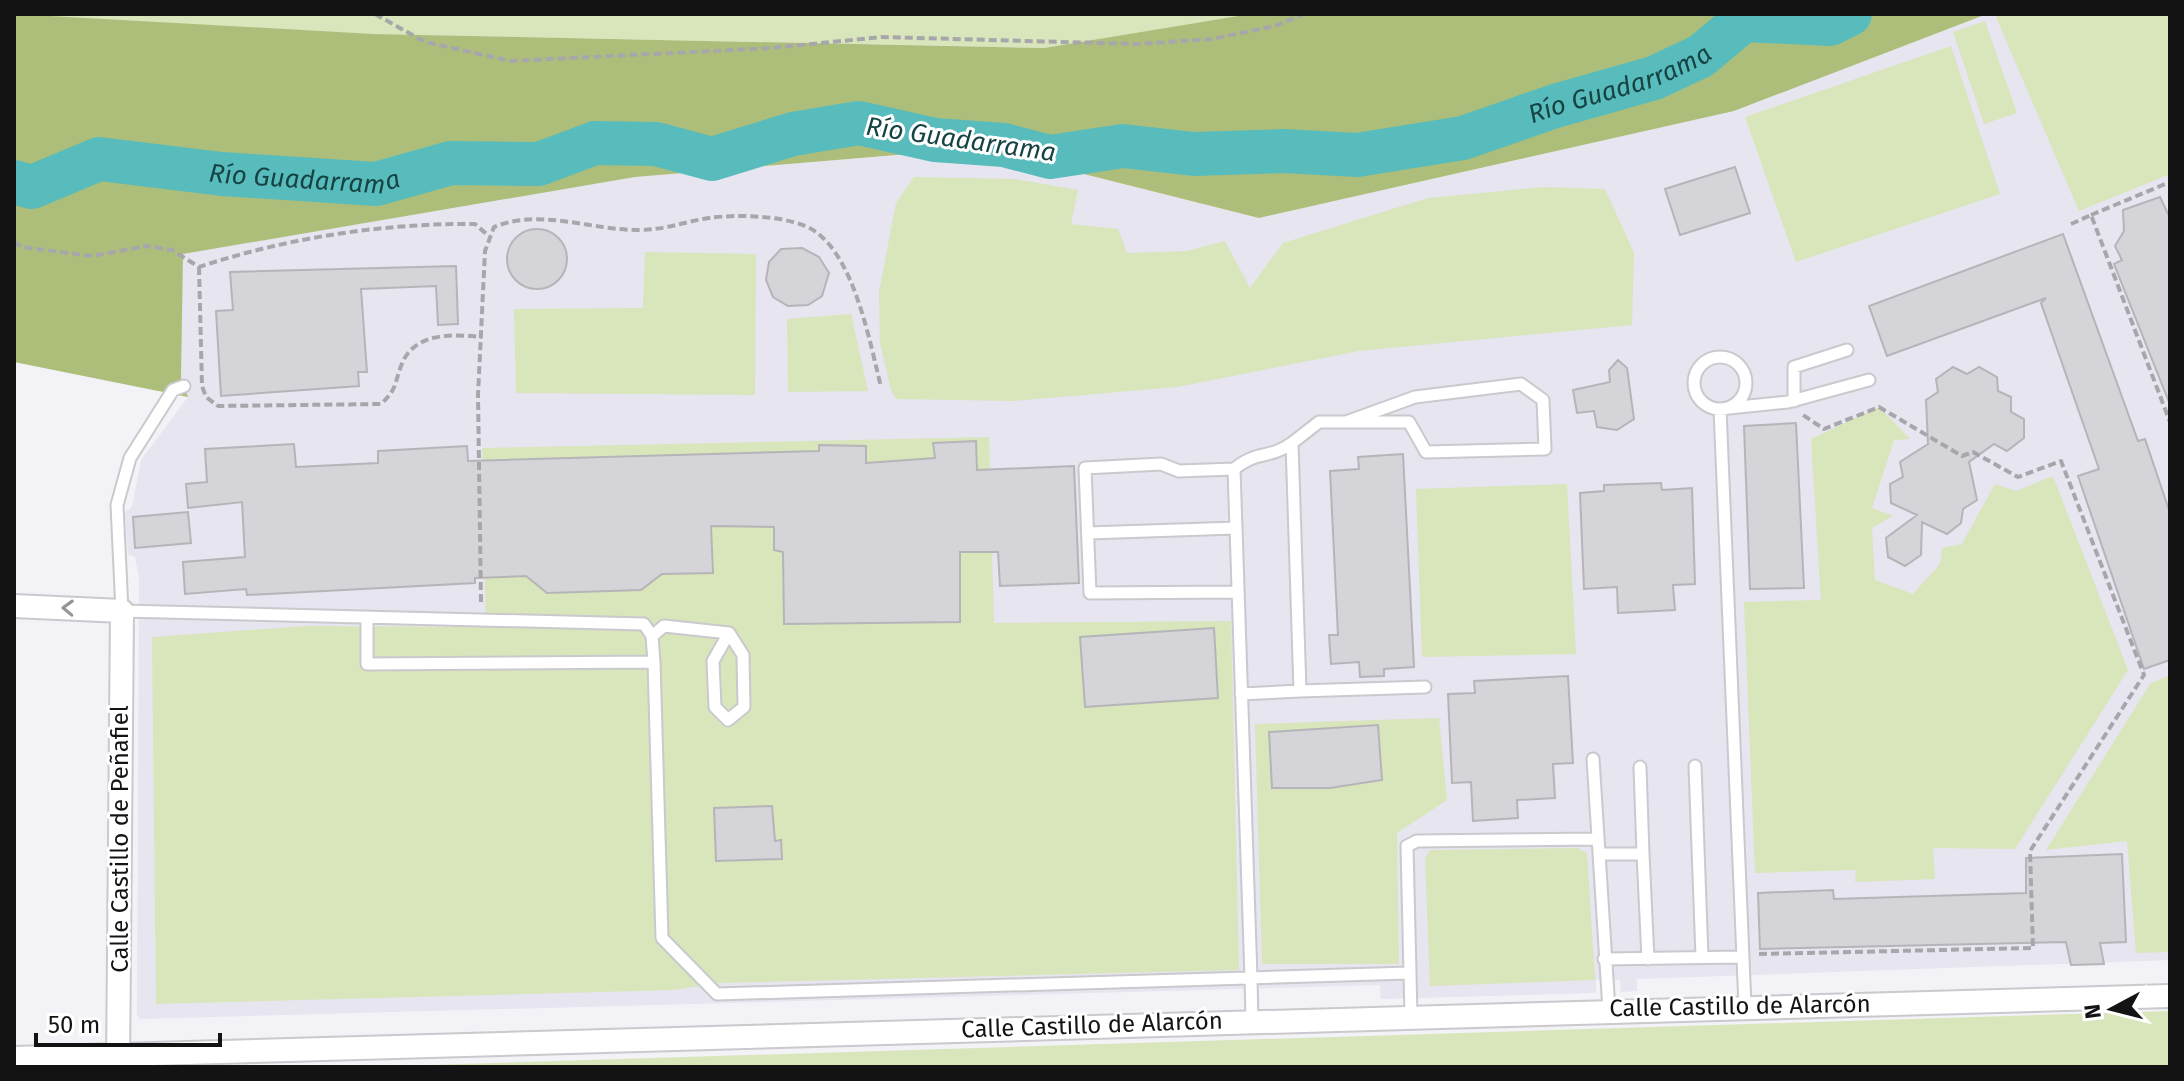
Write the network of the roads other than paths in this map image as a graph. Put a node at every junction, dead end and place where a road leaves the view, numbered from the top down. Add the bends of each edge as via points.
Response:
1 (1847, 350) dead end
2 (1869, 380) dead end
3 (184, 386) dead end
4 (1794, 401) junction
5 (1720, 409) junction
6 (1346, 422) junction
7 (1292, 443) junction
8 (1234, 469) junction
9 (1236, 528) junction
10 (1088, 533) junction
11 (1238, 592) junction
12 (14, 606) edge
13 (122, 611) junction
14 (367, 617) junction
15 (729, 633) junction
16 (652, 636) junction
17 (654, 662) junction
18 (1425, 687) dead end
19 (1300, 691) junction
20 (1241, 694) junction
21 (1593, 759) dead end
22 (1695, 766) dead end
23 (1640, 767) dead end
24 (1598, 839) junction
25 (1599, 854) junction
26 (1643, 854) junction
27 (1702, 957) junction
28 (1740, 957) junction
29 (1604, 959) junction
30 (1648, 959) junction
31 (1409, 973) junction
32 (1251, 978) junction
33 (2170, 996) edge
34 (1745, 1006) junction
35 (1609, 1010) junction
36 (1411, 1016) junction
37 (1252, 1021) junction
38 (14, 1058) edge
39 (118, 1061) edge

1 - 4 lane via 1794,367
2 - 4 lane
3 - 13 lane via 173,390 130,458 117,505
4 - 5 lane
5 - 5 lane via 1737,403 1746,388 1744,371 1722,356 1706,360 1694,382 1704,404
5 - 28 lane
6 - 6 lane via 1409,422 1426,452 1545,449 1543,400 1521,384 1415,397
6 - 7 lane via 1319,422
7 - 8 lane via 1276,454 1251,455
7 - 19 lane
8 - 9 lane
8 - 10 lane via 1179,471 1161,464 1085,468
9 - 10 lane
9 - 11 lane
10 - 11 lane via 1090,593
11 - 20 lane
13 -> 12 street
13 - 14 lane
13 - 39 street, Calle Castillo de Peñafiel
14 - 16 lane via 644,624
14 - 17 lane via 367,664
15 - 15 lane via 713,661 715,707 728,720 744,707 743,655
15 - 16 lane via 664,626
16 - 17 lane
17 - 32 lane via 662,938 717,994
18 - 19 lane
19 - 20 lane
20 - 32 lane
21 - 24 lane
22 - 27 lane
23 - 26 lane
24 - 25 lane
24 - 31 lane via 1417,841 1407,846
25 - 26 lane
25 - 29 lane
26 - 30 lane
27 - 28 lane
27 - 30 lane
28 - 34 lane
29 - 30 lane
29 - 35 lane
31 - 32 lane
31 - 36 lane
32 - 37 lane
33 - 34 street, Calle Castillo de Alarcón
34 - 35 street, Calle Castillo de Alarcón
35 - 36 street, Calle Castillo de Alarcón
36 - 37 street, Calle Castillo de Alarcón
37 - 39 street, Calle Castillo de Alarcón
38 - 39 street, Calle Castillo de Alarcón

